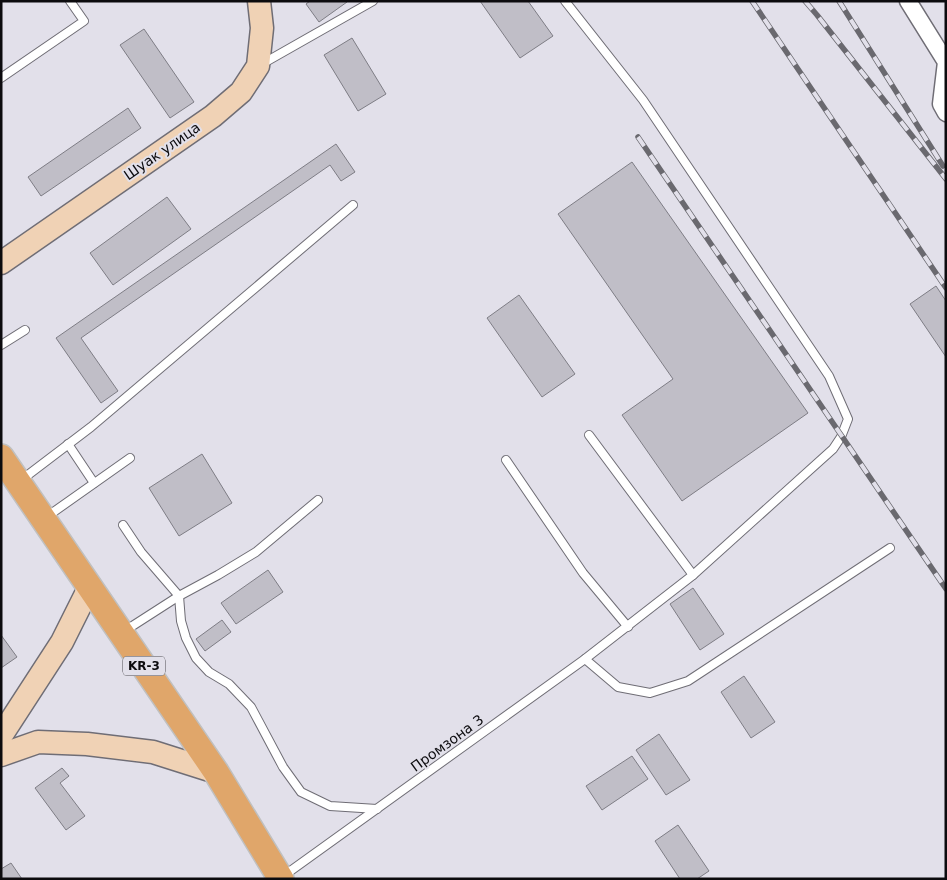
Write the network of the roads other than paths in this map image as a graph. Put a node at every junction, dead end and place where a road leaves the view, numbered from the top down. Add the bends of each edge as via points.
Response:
1 (70, 1) edge
2 (258, 1) edge
3 (373, 1) edge
4 (565, 1) edge
5 (908, 1) edge
6 (946, 62) edge
7 (258, 66) junction
8 (1, 78) edge
9 (946, 113) edge
10 (353, 205) dead end
11 (1, 263) edge
12 (24, 330) dead end
13 (1, 345) edge
14 (589, 435) dead end
15 (68, 444) junction
16 (1, 457) edge
17 (130, 458) dead end
18 (506, 460) dead end
19 (18, 482) junction
20 (94, 483) junction
21 (318, 500) dead end
22 (44, 519) junction
23 (123, 525) dead end
24 (890, 548) dead end
25 (694, 575) junction
26 (90, 586) junction
27 (179, 596) junction
28 (628, 627) junction
29 (121, 633) junction
30 (585, 659) junction
31 (1, 736) edge
32 (1, 755) edge
33 (216, 772) junction
34 (377, 809) junction
35 (281, 878) edge

1 - 8 lane via 84,21
2 - 7 street, Шуак улица via 262,28
3 - 7 lane
4 - 25 lane, Промзона 3 via 643,100 829,376 848,419 833,449
5 - 6 street
6 - 9 street via 941,104
7 - 11 street, Шуак улица via 241,92 213,116
10 - 15 lane
12 - 13 lane
14 - 25 lane
15 - 19 lane
15 - 20 lane
16 - 19 main road, KR-3
17 - 20 lane
18 - 28 lane via 583,573
19 - 22 main road, KR-3
20 - 22 lane
21 - 27 lane via 256,552
22 - 26 main road, KR-3
23 - 27 lane via 141,552
24 - 30 lane via 688,680 650,693 618,687
25 - 28 lane, Промзона 3
26 - 29 main road, KR-3
26 - 31 street via 62,642
27 - 29 lane
27 - 34 lane via 183,629 196,658 209,672 230,684 251,707 283,767 301,792 330,806
28 - 30 lane, Промзона 3
29 - 33 main road, KR-3
30 - 34 lane, Промзона 3
32 - 33 street via 38,742 87,744 153,752
33 - 35 main road, KR-3
34 - 35 lane, Промзона 3

